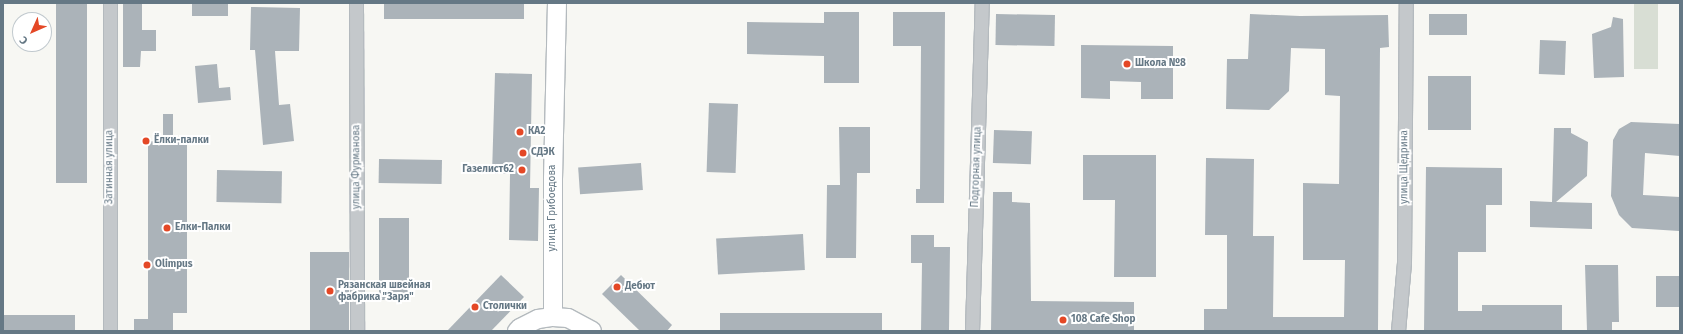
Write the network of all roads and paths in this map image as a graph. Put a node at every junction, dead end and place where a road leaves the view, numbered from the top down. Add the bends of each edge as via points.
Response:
1 (110, 3) edge
2 (356, 3) edge
3 (557, 3) edge
4 (982, 3) edge
5 (1406, 3) edge
6 (553, 317) junction
7 (110, 331) edge
8 (357, 331) edge
9 (517, 331) edge
10 (592, 331) edge
11 (972, 331) edge
12 (1398, 331) edge

1 - 7 street, Затинная улица
2 - 8 street, улица Фурманова
3 - 6 main road, улица Грибоедова via 552,179
4 - 11 street, Подгорная улица
5 - 12 street, улица Щедрина via 1404,262
6 - 9 main road via 538,319
6 - 10 main road via 568,318

